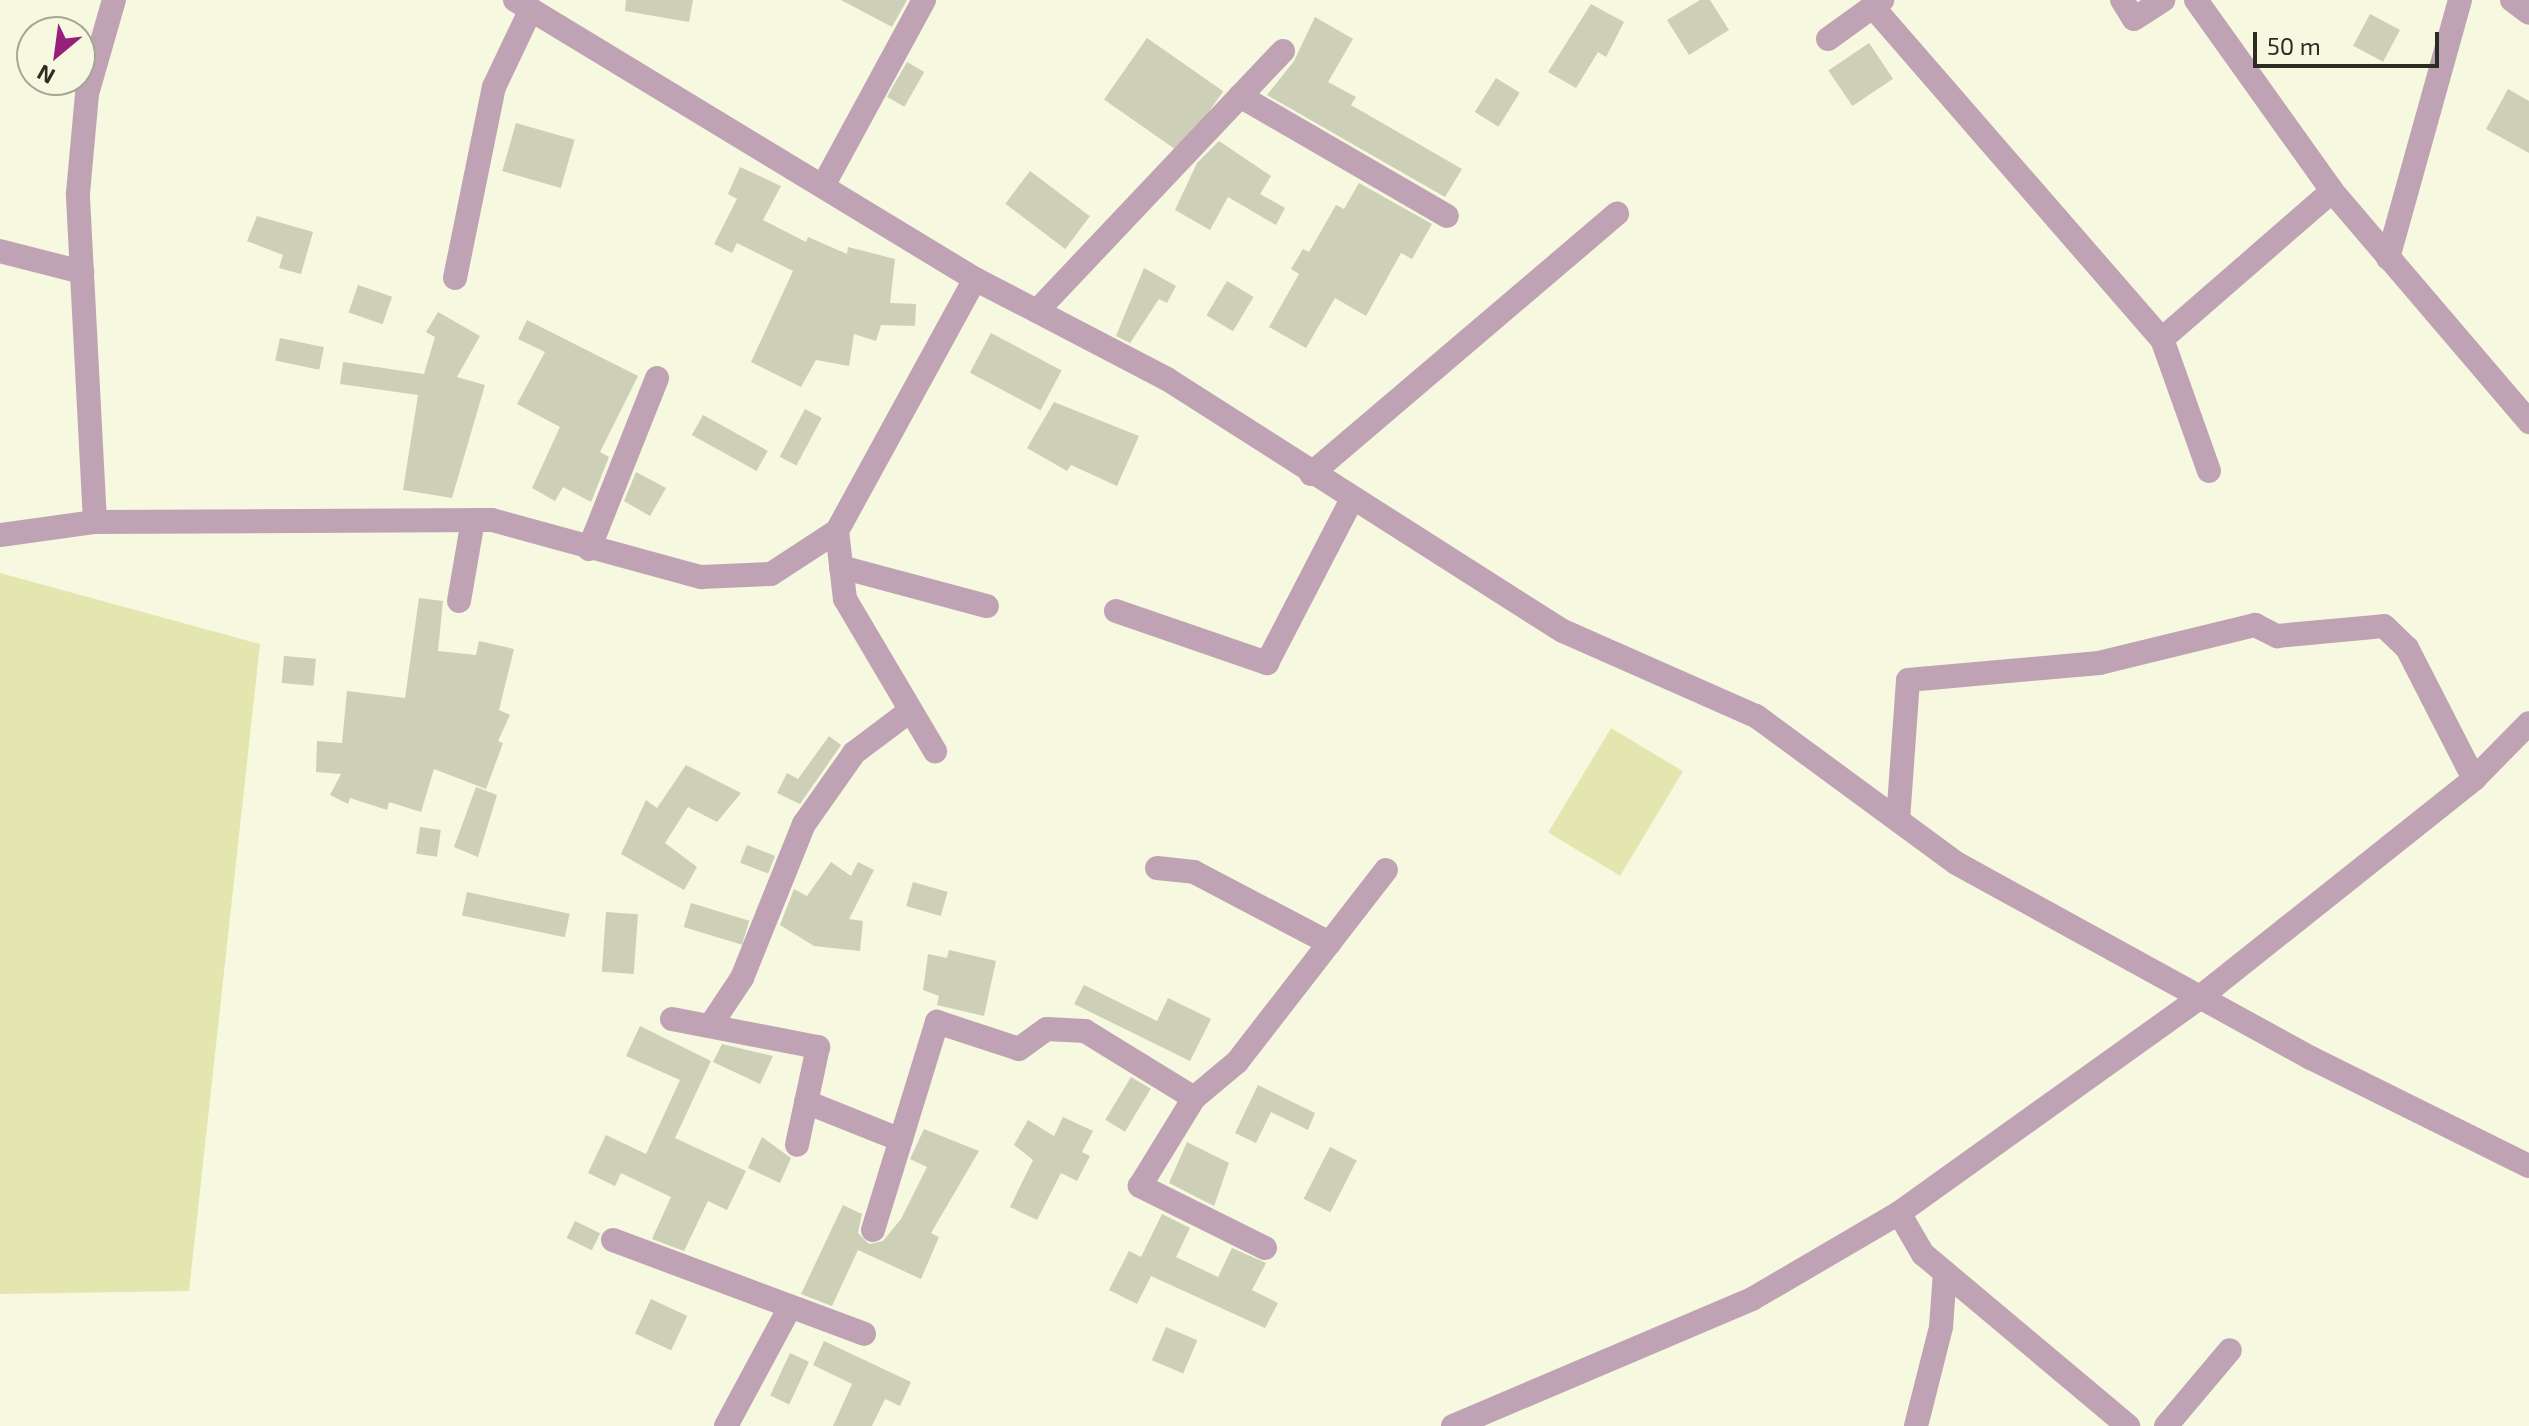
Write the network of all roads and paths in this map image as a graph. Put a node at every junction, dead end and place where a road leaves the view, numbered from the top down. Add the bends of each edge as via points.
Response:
1 (114, 0) edge
2 (924, 0) edge
3 (2122, 0) edge
4 (2163, 0) edge
5 (2196, 0) edge
6 (2460, 0) edge
7 (2512, 0) edge
8 (1878, 3) edge
9 (523, 5) edge
10 (2529, 13) edge
11 (1828, 39) dead end
12 (1283, 51) dead end
13 (1240, 96) junction
14 (823, 186) junction
15 (2332, 191) junction
16 (1617, 214) dead end
17 (1447, 216) dead end
18 (0, 251) edge
19 (2388, 258) junction
20 (82, 272) junction
21 (455, 278) dead end
22 (975, 279) junction
23 (1037, 311) junction
24 (2162, 339) junction
25 (657, 378) dead end
26 (2529, 422) edge
27 (2209, 471) dead end
28 (1311, 474) junction
29 (1352, 499) junction
30 (473, 520) junction
31 (95, 522) junction
32 (837, 531) junction
33 (0, 535) edge
34 (589, 549) junction
35 (841, 567) junction
36 (459, 601) dead end
37 (987, 606) dead end
38 (1116, 611) dead end
39 (910, 711) junction
40 (2529, 723) edge
41 (935, 751) dead end
42 (2474, 779) junction
43 (1898, 820) junction
44 (1157, 868) dead end
45 (1386, 870) dead end
46 (1329, 943) junction
47 (2199, 998) junction
48 (672, 1019) dead end
49 (710, 1026) junction
50 (1194, 1098) junction
51 (806, 1102) junction
52 (901, 1140) junction
53 (797, 1145) dead end
54 (2529, 1166) edge
55 (1899, 1213) junction
56 (873, 1230) dead end
57 (613, 1240) dead end
58 (1265, 1248) dead end
59 (1945, 1273) junction
60 (790, 1307) junction
61 (864, 1334) dead end
62 (2230, 1350) dead end
63 (726, 1426) edge
64 (1453, 1426) edge
65 (1916, 1426) edge
66 (2128, 1426) edge
67 (2166, 1426) edge

1 - 20 street via 87,94 78,193
2 - 14 street
3 - 4 street via 2134,19
5 - 15 street
6 - 19 street
7 - 10 street
8 - 11 street
8 - 24 street
9 - 14 street
9 - 21 street via 494,87
12 - 13 street
13 - 17 street
13 - 23 street
14 - 22 street
15 - 19 street
15 - 24 street
16 - 28 street
18 - 20 street
19 - 26 street
20 - 31 street
22 - 23 street
22 - 32 street
23 - 28 street via 1167,379
24 - 27 street
25 - 34 street
28 - 29 street
29 - 38 street via 1267,663
29 - 43 street via 1563,631 1756,716
30 - 31 street
30 - 34 street
30 - 36 street
31 - 33 street
32 - 34 street via 771,574 701,577
32 - 35 street
35 - 37 street
35 - 39 street via 845,599
39 - 41 street
39 - 49 street via 854,753 804,824 742,978
40 - 42 street
42 - 43 street via 2407,648 2384,626 2277,636 2255,625 2099,663 1908,680
42 - 47 street
43 - 47 street via 1956,863
44 - 46 street via 1194,872
45 - 46 street
46 - 50 street via 1237,1062
47 - 54 street
47 - 55 street
48 - 49 street
49 - 51 street via 818,1047
50 - 52 street via 1085,1031 1047,1029 1019,1049 937,1022
50 - 58 street via 1140,1186
51 - 52 street
51 - 53 street
52 - 56 street
55 - 59 street via 1923,1254
55 - 64 street via 1752,1299
57 - 60 street
59 - 65 street via 1941,1327
59 - 66 street
60 - 61 street
60 - 63 street
62 - 67 street

